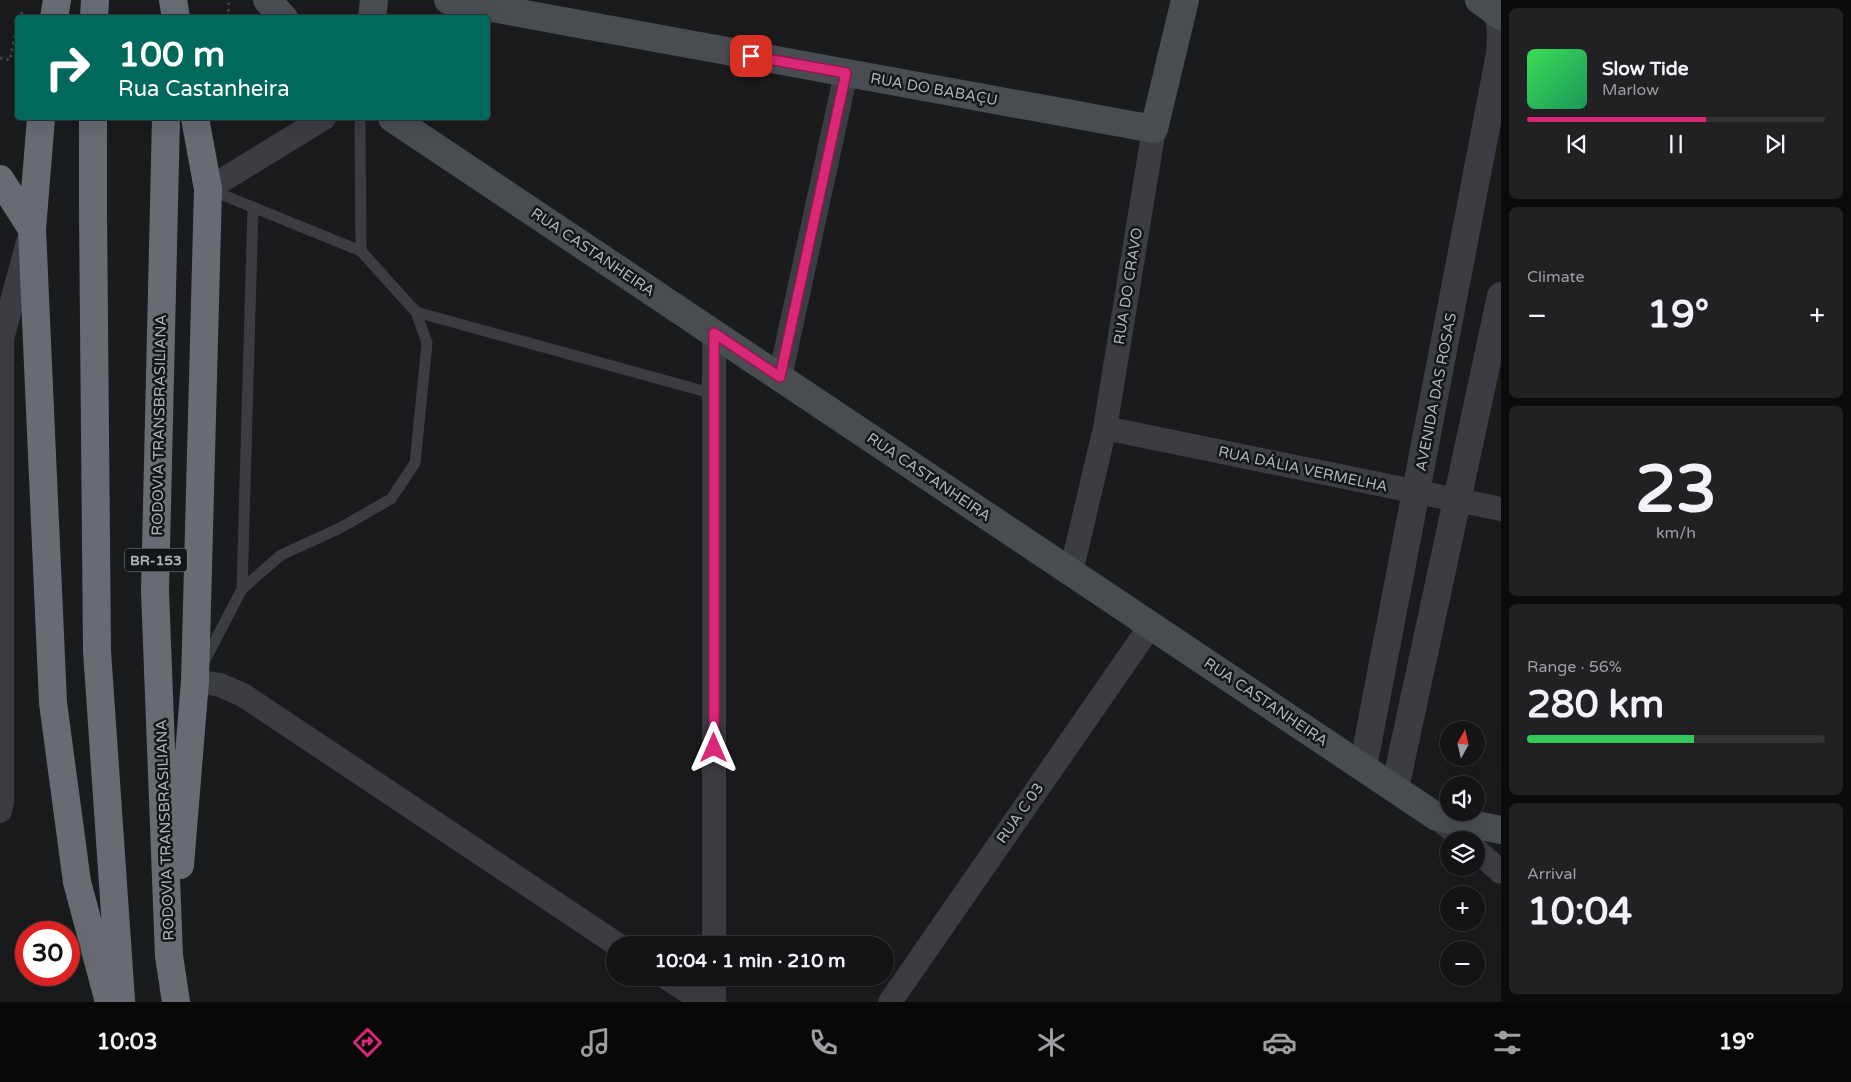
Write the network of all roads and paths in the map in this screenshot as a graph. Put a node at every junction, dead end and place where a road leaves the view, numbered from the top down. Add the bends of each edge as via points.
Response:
1 (57, 0) edge
2 (95, 0) edge
3 (169, 0) edge
4 (173, 0) edge
5 (229, 0) edge
6 (266, 0) edge
7 (374, 0) edge
8 (448, 0) edge
9 (1185, 0) edge
10 (1493, 10) edge
11 (54, 15) edge
12 (94, 15) edge
13 (168, 15) edge
14 (176, 15) edge
15 (228, 15) edge
16 (281, 15) edge
17 (372, 15) edge
18 (15, 34) edge
19 (0, 58) edge
20 (846, 73) junction
21 (41, 120) edge
22 (94, 120) edge
23 (166, 120) edge
24 (195, 120) edge
25 (321, 120) edge
26 (360, 120) edge
27 (395, 120) edge
28 (1154, 129) junction
29 (0, 180) edge
30 (208, 189) junction
31 (254, 207) junction
32 (32, 229) junction
33 (361, 252) junction
34 (1501, 296) edge
35 (416, 312) junction
36 (714, 333) junction
37 (1, 336) edge
38 (780, 377) junction
39 (714, 394) junction
40 (1104, 428) junction
41 (1417, 492) junction
42 (1457, 500) junction
43 (1501, 509) edge
44 (1071, 572) junction
45 (242, 589) junction
46 (1151, 625) junction
47 (195, 681) junction
48 (1363, 767) junction
49 (1395, 788) junction
50 (1, 805) edge
51 (1437, 817) junction
52 (1501, 830) edge
53 (1453, 831) edge
54 (1485, 858) edge
55 (1501, 872) edge
56 (714, 936) edge
57 (606, 937) edge
58 (169, 956) junction
59 (679, 986) edge
60 (714, 986) edge
61 (109, 1002) edge
62 (121, 1002) edge
63 (176, 1002) edge
64 (704, 1002) edge
65 (714, 1002) edge
66 (890, 1002) edge

1 - 11 highway
2 - 12 highway
3 - 13 highway
4 - 14 highway
5 - 15 path
6 - 16 main road
7 - 17 main road
8 - 20 main road, RUA DO BABAÇU
9 - 28 main road, RUA DO CRAVO
10 - 41 street, AVENIDA DAS ROSAS via 1501,35 1500,54
18 - 19 path via 10,60
20 - 28 main road, RUA DO BABAÇU
20 - 38 street
21 - 32 highway
22 - 62 highway via 97,651
23 - 58 highway, RODOVIA TRANSBRASILIANA / BR-153 via 155,591
24 - 30 highway
25 - 30 street
26 - 33 lane
27 - 36 main road, RUA CASTANHEIRA
28 - 40 street, RUA DO CRAVO
29 - 32 highway
30 - 31 lane
30 - 47 highway
31 - 33 lane
31 - 45 lane
32 - 37 street
32 - 61 highway via 53,703 77,882
33 - 35 lane
34 - 42 street
35 - 39 lane
35 - 45 lane via 427,343 415,462 391,499 338,529 281,555
36 - 38 main road, RUA CASTANHEIRA
36 - 39 street
37 - 50 street
38 - 44 main road, RUA CASTANHEIRA
39 - 56 street
40 - 41 street, RUA DÁLIA VERMELHA
40 - 44 street, RUA DO CRAVO
41 - 42 street, RUA DÁLIA VERMELHA
41 - 48 street, AVENIDA DAS ROSAS
42 - 43 street, RUA DÁLIA VERMELHA
42 - 49 street
44 - 46 main road, RUA CASTANHEIRA
45 - 47 lane
46 - 48 main road, RUA CASTANHEIRA
46 - 66 street, RUA C 03
47 - 57 street via 220,685 243,695
47 - 58 highway via 182,854
48 - 49 main road, RUA CASTANHEIRA
49 - 51 main road, RUA CASTANHEIRA
51 - 52 main road
51 - 53 street, RUA CASTANHEIRA
54 - 55 street
58 - 63 highway, RODOVIA TRANSBRASILIANA / BR-153
59 - 64 street
60 - 65 street

